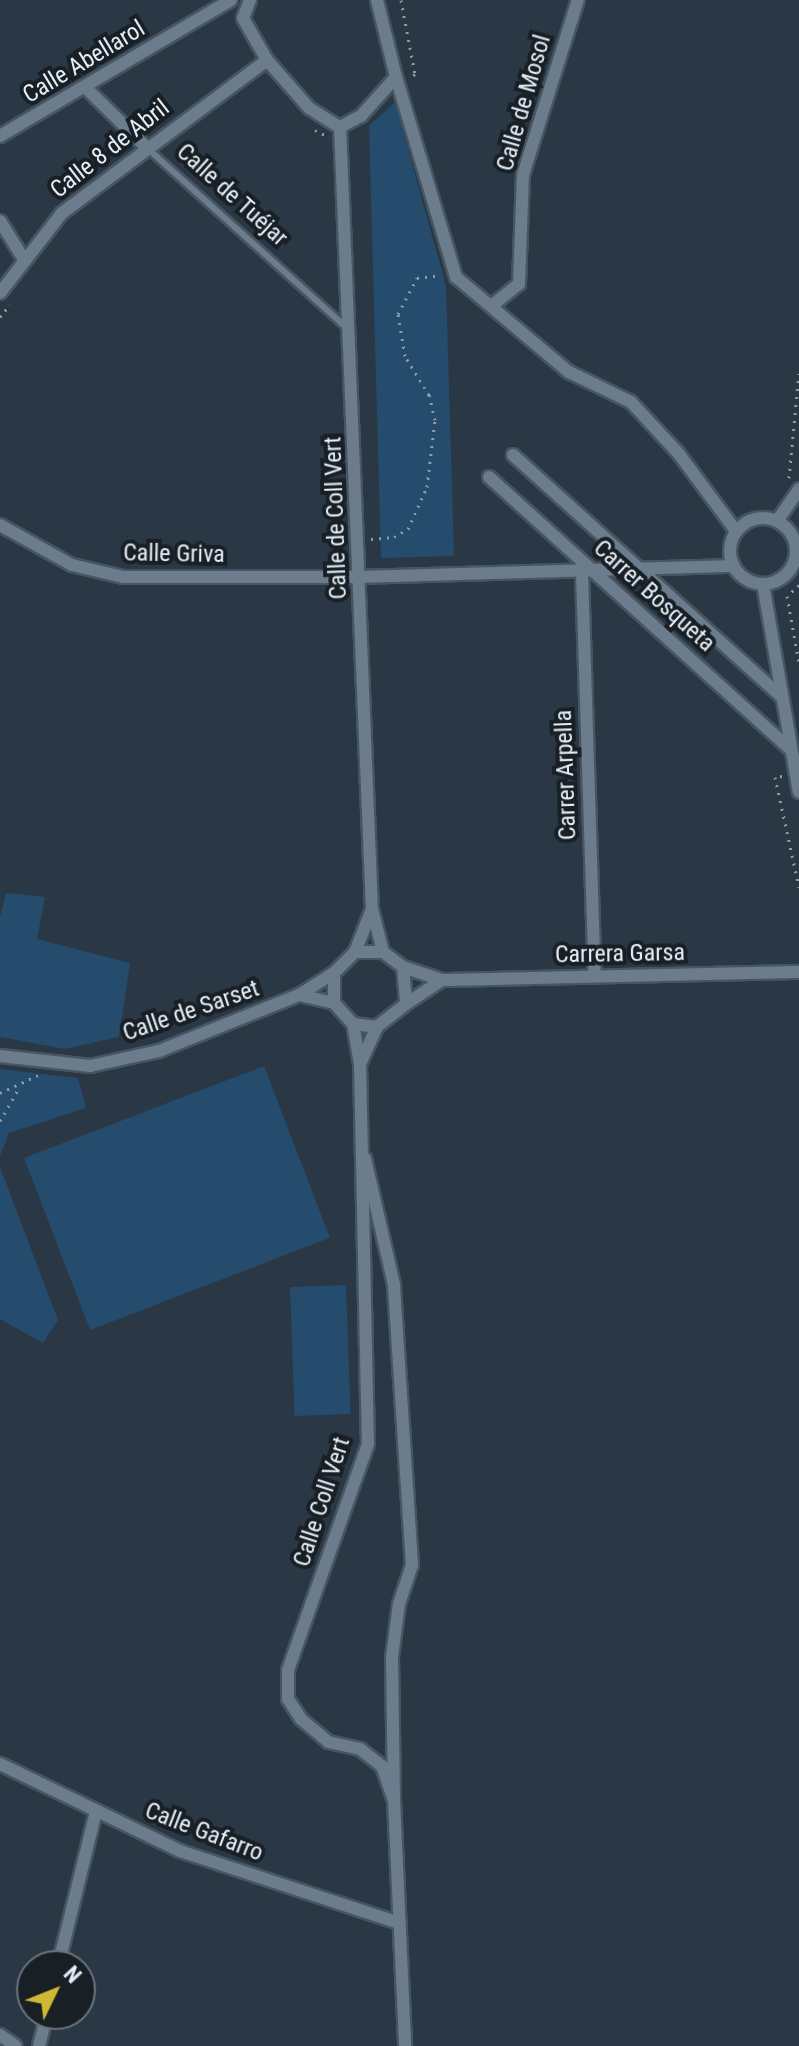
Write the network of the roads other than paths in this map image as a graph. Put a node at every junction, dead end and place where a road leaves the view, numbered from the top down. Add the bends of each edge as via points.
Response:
1 (231, 0) edge
2 (250, 0) edge
3 (377, 0) edge
4 (578, 0) edge
5 (267, 60) junction
6 (398, 82) junction
7 (85, 87) junction
8 (340, 131) junction
9 (0, 136) edge
10 (145, 146) junction
11 (0, 221) edge
12 (25, 261) junction
13 (0, 293) edge
14 (494, 304) junction
15 (353, 333) junction
16 (513, 455) dead end
17 (489, 477) dead end
18 (794, 486) edge
19 (777, 521) junction
20 (0, 525) edge
21 (736, 531) junction
22 (734, 566) junction
23 (641, 570) junction
24 (588, 572) junction
25 (359, 577) junction
26 (763, 584) junction
27 (781, 696) junction
28 (789, 748) junction
29 (799, 792) edge
30 (372, 909) junction
31 (355, 952) junction
32 (383, 952) junction
33 (403, 967) junction
34 (799, 972) edge
35 (334, 973) junction
36 (595, 976) junction
37 (442, 980) junction
38 (299, 995) junction
39 (334, 1003) junction
40 (406, 1004) junction
41 (353, 1024) junction
42 (377, 1027) junction
43 (0, 1056) edge
44 (360, 1064) junction
45 (365, 1158) junction
46 (0, 1764) edge
47 (394, 1800) junction
48 (96, 1811) junction
49 (399, 1923) junction
50 (62, 1950) edge
51 (0, 2035) edge
52 (16, 2046) edge
53 (405, 2046) edge

1 - 7 street, Calle Abellarol
2 - 5 street via 243,18
3 - 6 street
4 - 14 street, Calle de Mosol via 523,175 519,284
5 - 8 street via 309,108
5 - 10 street, Calle 8 de Abril
6 - 8 street
6 - 14 street via 456,274
7 - 9 street, Calle Abellarol
7 - 10 street, Calle de Tuéjar
8 - 15 street, Calle de Coll Vert
10 - 12 street, Calle 8 de Abril via 62,213
10 - 15 lane, Calle de Tuéjar
11 - 12 street
12 - 13 street, Calle 8 de Abril
14 - 21 street via 569,372 631,402 679,454
15 - 25 street, Calle de Coll Vert
16 - 23 street, Carrer Bosqueta
17 - 24 street, Carrer Bosqueta
18 - 19 street
19 - 21 street via 755,519
19 - 26 street via 793,537 795,558 784,576
20 - 25 street, Calle Griva via 72,565 123,577
21 - 22 street via 730,548
22 - 23 street, Calle Griva
22 - 26 street via 746,579
23 - 24 street, Calle Griva
23 - 27 street, Carrer Bosqueta
24 - 25 street, Calle Griva
24 - 28 street, Carrer Bosqueta
24 - 36 street, Carrer Arpella
25 - 30 street, Calle de Coll Vert
26 - 27 street
27 - 28 street
28 - 29 street
30 - 31 street, Calle de Coll Vert
30 - 32 street, Calle de Coll Vert
31 - 32 street
31 - 35 street
32 - 33 street
33 - 37 street, Carrera Garsa
33 - 40 street
34 - 36 street, Carrera Garsa
35 - 38 street, Calle de Sarset
35 - 39 street
36 - 37 street, Carrera Garsa
37 - 40 street
38 - 39 street
38 - 43 street, Calle de Sarset via 159,1051 90,1066
39 - 41 street
40 - 42 street
41 - 42 street
41 - 44 street, Calle Coll Vert
42 - 44 street, Calle Coll Vert
44 - 45 street, Calle Coll Vert
45 - 47 street, Calle Coll Vert via 394,1285 412,1565 399,1604 392,1657
45 - 47 street, Calle Coll Vert via 368,1444 288,1670 288,1699 301,1719 328,1742 360,1749 382,1766
46 - 48 street, Calle Gafarro
47 - 49 street, Calle Coll Vert
48 - 49 street, Calle Gafarro via 180,1851
48 - 50 street
49 - 53 street, Calle Coll Vert
51 - 52 street

